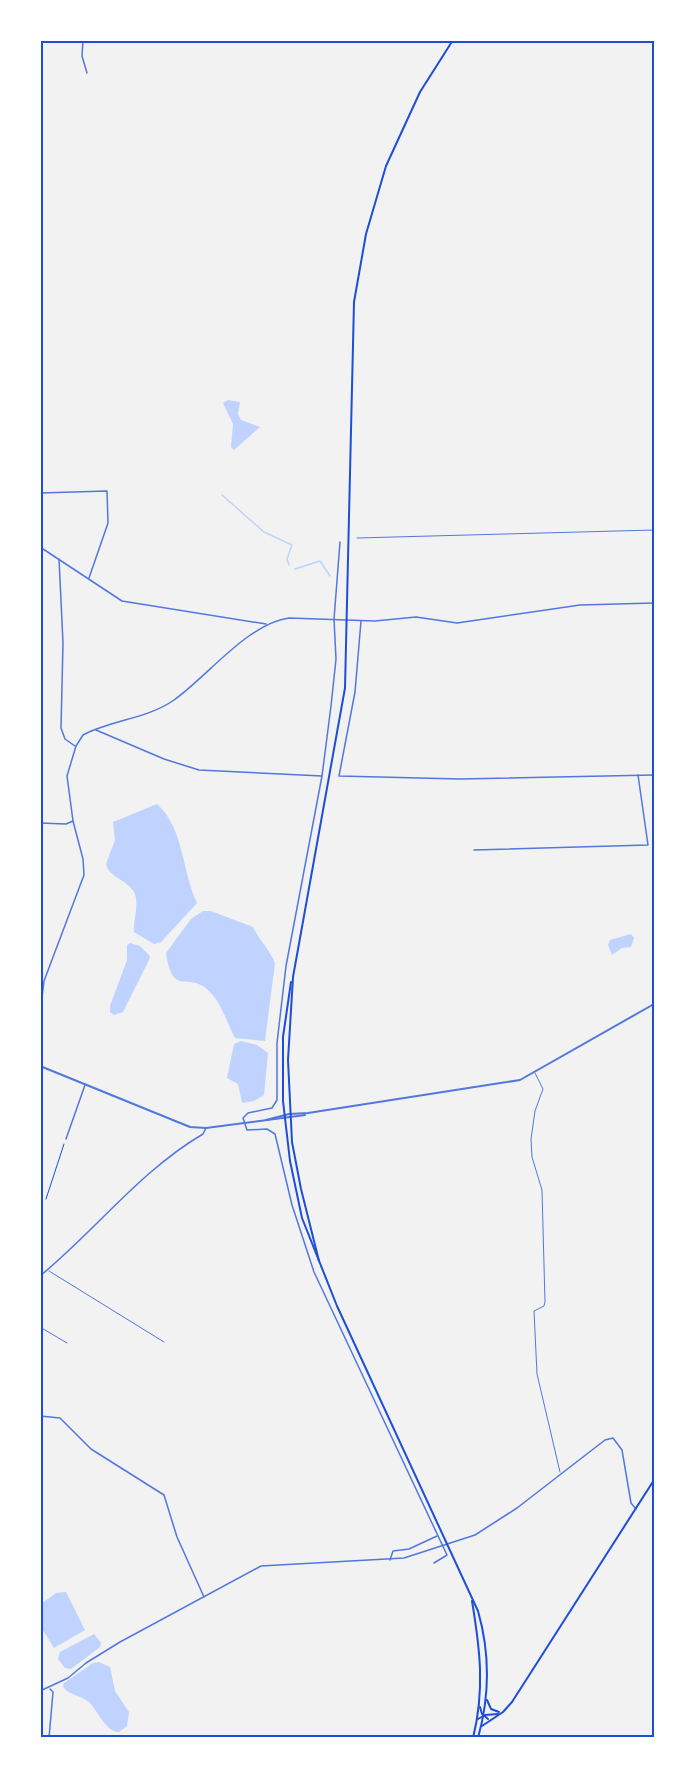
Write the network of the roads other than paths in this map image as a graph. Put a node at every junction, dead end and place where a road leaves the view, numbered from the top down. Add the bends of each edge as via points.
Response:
1 (83, 40) edge
2 (453, 40) edge
3 (87, 73) dead end
4 (40, 493) edge
5 (654, 530) edge
6 (357, 538) dead end
7 (340, 542) dead end
8 (40, 547) edge
9 (59, 558) junction
10 (88, 579) junction
11 (654, 603) edge
12 (334, 619) junction
13 (361, 621) junction
14 (266, 625) junction
15 (95, 730) junction
16 (76, 746) junction
17 (638, 774) junction
18 (654, 775) edge
19 (322, 776) junction
20 (73, 821) junction
21 (40, 822) edge
22 (474, 850) dead end
23 (293, 977) junction
24 (654, 1004) edge
25 (40, 1014) edge
26 (40, 1066) edge
27 (536, 1073) junction
28 (85, 1085) junction
29 (308, 1113) junction
30 (289, 1114) junction
31 (284, 1115) junction
32 (290, 1118) junction
33 (284, 1119) junction
34 (266, 1120) junction
35 (244, 1123) junction
36 (206, 1128) junction
37 (66, 1139) road end
38 (319, 1261) junction
39 (48, 1270) junction
40 (40, 1276) edge
41 (40, 1327) edge
42 (164, 1342) dead end
43 (67, 1343) dead end
44 (40, 1416) edge
45 (561, 1473) junction
46 (654, 1480) edge
47 (636, 1509) junction
48 (438, 1536) junction
49 (390, 1560) junction
50 (434, 1563) dead end
51 (204, 1597) junction
52 (471, 1599) junction
53 (49, 1688) junction
54 (40, 1691) edge
55 (486, 1698) junction
56 (480, 1706) junction
57 (501, 1713) junction
58 (483, 1716) junction
59 (491, 1719) junction
60 (477, 1721) junction
61 (481, 1727) junction
62 (49, 1737) edge
63 (473, 1737) edge
64 (478, 1737) edge

1 - 3 street
2 - 23 main road via 420,92 392,150 370,216 359,268 351,354 348,625 340,720
4 - 10 street via 107,491 108,523
5 - 6 lane
7 - 12 street
8 - 9 street
9 - 10 street
9 - 16 street via 61,728 65,738
10 - 14 street via 127,603
11 - 13 street via 580,605 457,623 416,617
12 - 13 street
12 - 14 street via 289,618
12 - 19 street via 336,659
13 - 17 street via 355,692 339,777
14 - 15 street via 172,702
15 - 16 street via 83,735
15 - 19 street via 199,770
16 - 20 street via 67,782
17 - 18 street
17 - 22 street via 648,844
19 - 35 street via 286,966 277,1043 277,1100 269,1110 245,1114
20 - 21 street
20 - 25 street via 84,875 44,981
23 - 30 main road
23 - 31 main road via 283,1037
24 - 27 street
26 - 28 street
27 - 29 street via 499,1085
27 - 45 lane via 543,1089 532,1127 531,1151 542,1190 545,1302 534,1311 537,1374
28 - 36 street via 183,1125
28 - 37 street
29 - 30 street
29 - 32 street
30 - 31 street
30 - 32 main road
31 - 33 main road
31 - 34 street
32 - 33 street
32 - 38 main road via 301,1189
33 - 34 street
33 - 38 main road via 298,1204
34 - 35 street
35 - 36 street
35 - 48 street via 247,1130 267,1129 275,1134 292,1205 317,1280
36 - 39 street via 149,1173
38 - 52 main road
39 - 40 street
39 - 42 lane
41 - 43 lane
44 - 51 street via 60,1418 91,1449 164,1495 177,1537
45 - 47 street via 594,1446 613,1438 622,1450 631,1503
45 - 49 street via 495,1524 433,1550
46 - 47 main road
47 - 57 main road via 512,1702
48 - 49 street via 409,1549 393,1551
48 - 50 street via 447,1555
49 - 51 street via 261,1566
51 - 53 street via 97,1656
52 - 55 main road via 484,1637
52 - 56 main road via 481,1655
53 - 54 street
53 - 62 street via 53,1692
55 - 57 main road via 489,1708
55 - 58 main road
56 - 58 main road
56 - 60 main road
57 - 58 main road
57 - 59 main road
58 - 59 main road
58 - 60 main road
58 - 61 main road
59 - 61 main road
60 - 63 main road
61 - 64 main road

